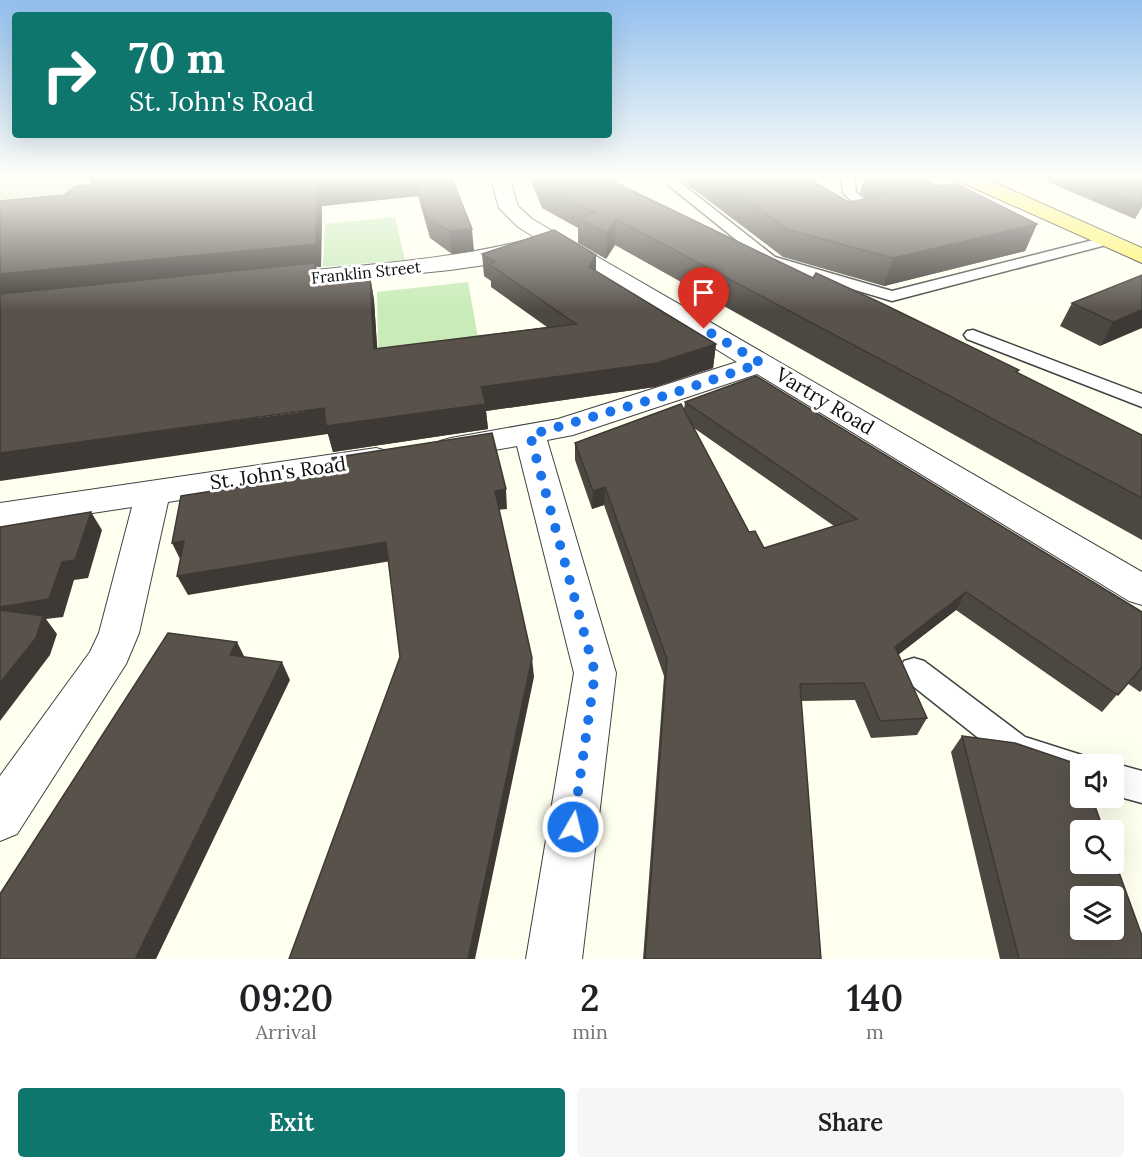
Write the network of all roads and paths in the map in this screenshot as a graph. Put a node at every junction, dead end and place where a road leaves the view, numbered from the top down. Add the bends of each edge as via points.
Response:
1 (523, 221) edge
2 (720, 221) edge
3 (1061, 221) edge
4 (550, 239) junction
5 (1105, 241) junction
6 (1142, 256) edge
7 (255, 283) edge
8 (973, 335) dead end
9 (761, 363) junction
10 (1142, 401) edge
11 (530, 435) junction
12 (153, 492) junction
13 (0, 515) edge
14 (1142, 590) edge
15 (914, 670) dead end
16 (1070, 765) edge
17 (1124, 781) edge
18 (1142, 787) edge
19 (0, 817) edge
20 (554, 959) edge

1 - 4 street, Vartry Road
2 - 5 lane via 770,260 892,296
3 - 5 main road
4 - 7 street, Franklin Street via 492,257
4 - 9 street, Vartry Road
5 - 6 main road
8 - 10 lane
9 - 11 street, St. John's Road
9 - 14 street, Vartry Road
11 - 12 street, St. John's Road
11 - 20 street via 595,673
12 - 13 street, St. John's Road
12 - 19 street via 119,633 105,664
15 - 16 lane via 1016,749
17 - 18 lane

